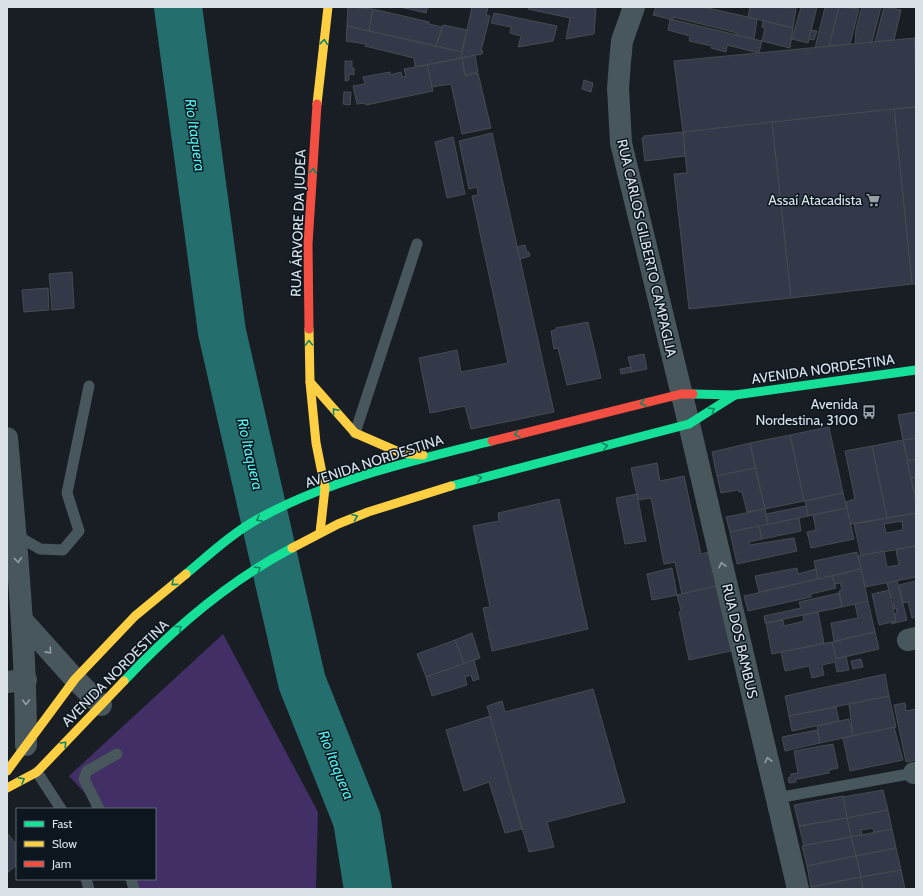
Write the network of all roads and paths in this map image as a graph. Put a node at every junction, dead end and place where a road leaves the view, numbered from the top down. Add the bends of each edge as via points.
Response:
1 (328, 7) edge
2 (634, 7) edge
3 (417, 244) dead end
4 (916, 370) edge
5 (310, 382) junction
6 (89, 386) dead end
7 (681, 394) junction
8 (735, 395) junction
9 (689, 424) junction
10 (355, 433) junction
11 (7, 438) edge
12 (430, 456) junction
13 (326, 488) junction
14 (320, 533) junction
15 (16, 535) junction
16 (23, 621) junction
17 (75, 679) junction
18 (17, 681) edge
19 (101, 705) junction
20 (26, 745) junction
21 (117, 754) dead end
22 (7, 771) edge
23 (37, 772) junction
24 (915, 775) edge
25 (7, 788) edge
26 (777, 798) junction
27 (60, 808) edge
28 (98, 808) edge
29 (798, 889) edge

5 -> 1 main road, RUA ÁRVORE DA JUDEA via 308,244 318,96
2 - 7 street, RUA CARLOS GILBERTO CAMPAGLIA via 620,55 618,88 621,143
3 - 10 lane
4 - 8 main road, AVENIDA NORDESTINA
10 -> 5 main road
5 - 13 main road, RUA ÁRVORE DA JUDEA via 316,443
6 - 15 lane via 67,493 79,531 63,550 40,549
7 - 8 main road, AVENIDA NORDESTINA
7 - 9 street, RUA DOS BAMBUS
7 -> 12 main road, AVENIDA NORDESTINA
9 -> 8 main road, AVENIDA NORDESTINA
14 -> 9 main road, AVENIDA NORDESTINA via 368,512 432,491
26 -> 9 street, RUA DOS BAMBUS
10 - 12 main road via 401,453
11 - 15 street
12 - 13 main road, AVENIDA NORDESTINA
13 - 14 main road
13 -> 17 main road, AVENIDA NORDESTINA via 258,519 228,539 135,616
19 -> 14 main road, AVENIDA NORDESTINA via 157,646 225,590 282,553
15 -> 16 street
16 -> 17 street
16 - 18 street
17 - 19 street
17 - 20 main road, AVENIDA NORDESTINA
18 -> 20 street
23 -> 19 main road, AVENIDA NORDESTINA
20 - 22 main road, AVENIDA NORDESTINA
21 - 28 lane via 87,771 84,780
25 -> 23 main road, AVENIDA NORDESTINA
23 - 27 lane
24 - 26 lane
26 - 29 street, RUA DOS BAMBUS

